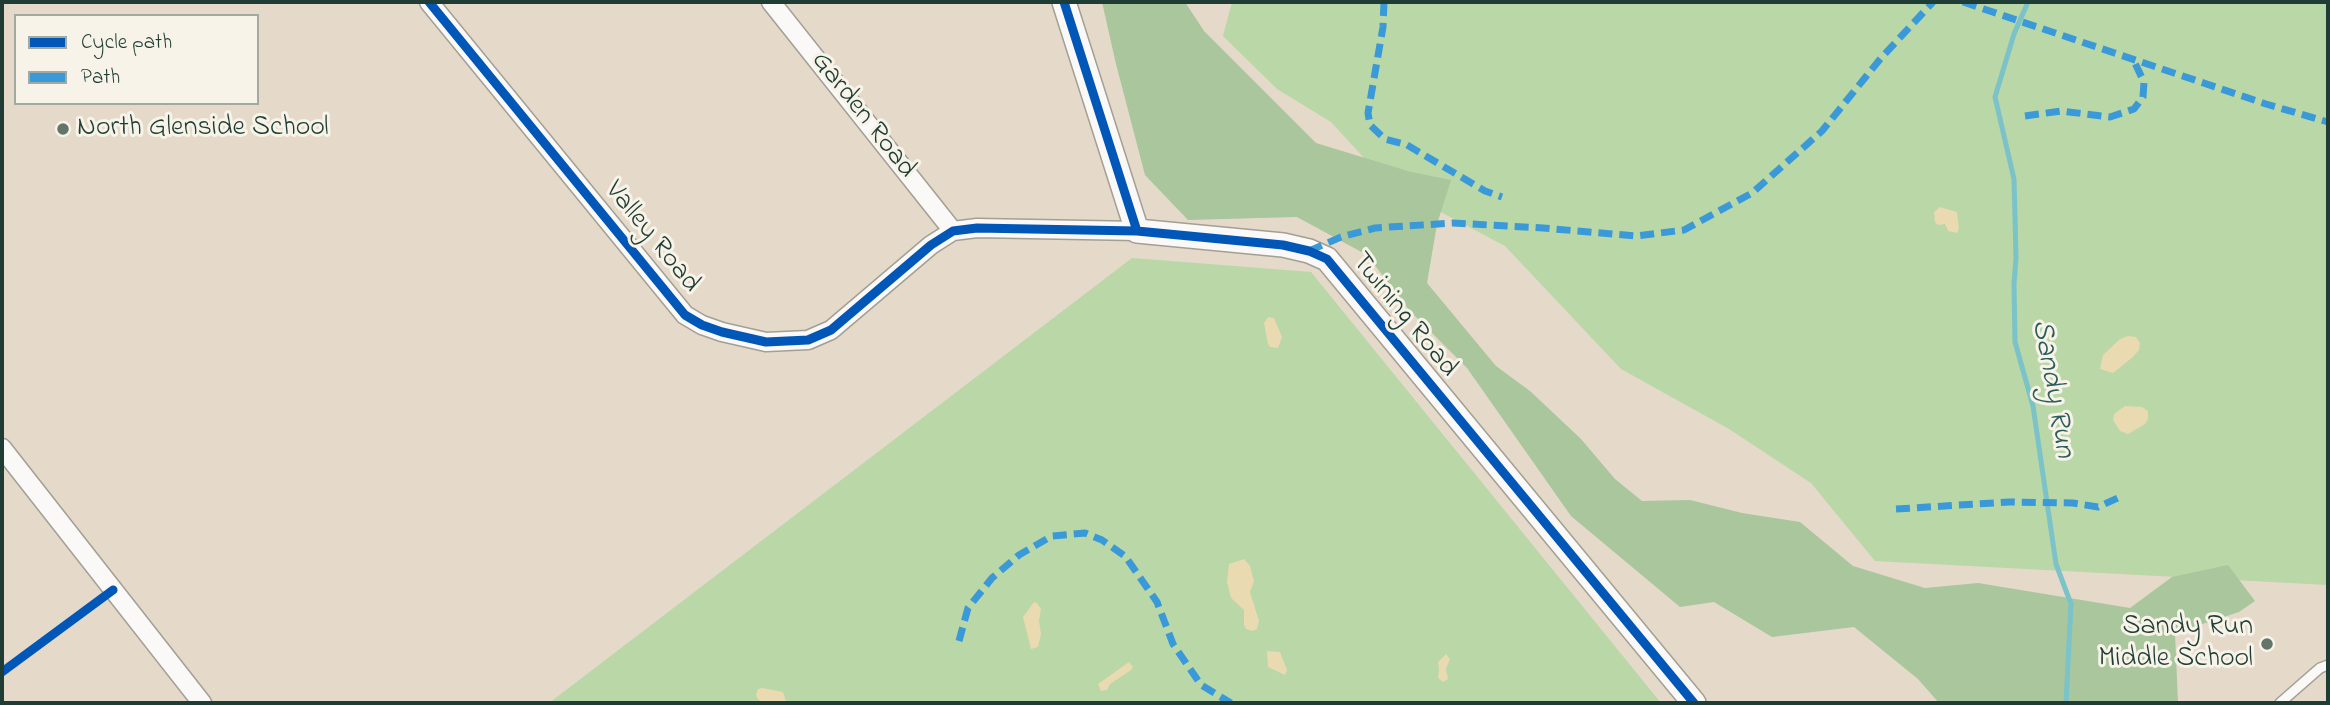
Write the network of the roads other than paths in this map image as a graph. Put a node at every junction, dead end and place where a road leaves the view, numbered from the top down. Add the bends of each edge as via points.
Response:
1 (429, 2) edge
2 (771, 2) edge
3 (1064, 2) edge
4 (953, 231) junction
5 (1137, 231) junction
6 (2, 448) edge
7 (2328, 665) edge
8 (202, 703) edge
9 (1693, 703) edge
10 (2280, 703) edge

1 - 4 street, Valley Road via 685,314 702,325 766,342 808,340 831,330
2 - 4 street, Garden Road
3 - 5 street
4 - 5 street, Valley Road
5 - 9 street, Twining Road via 1283,245 1327,259
6 - 8 street
7 - 10 lane

